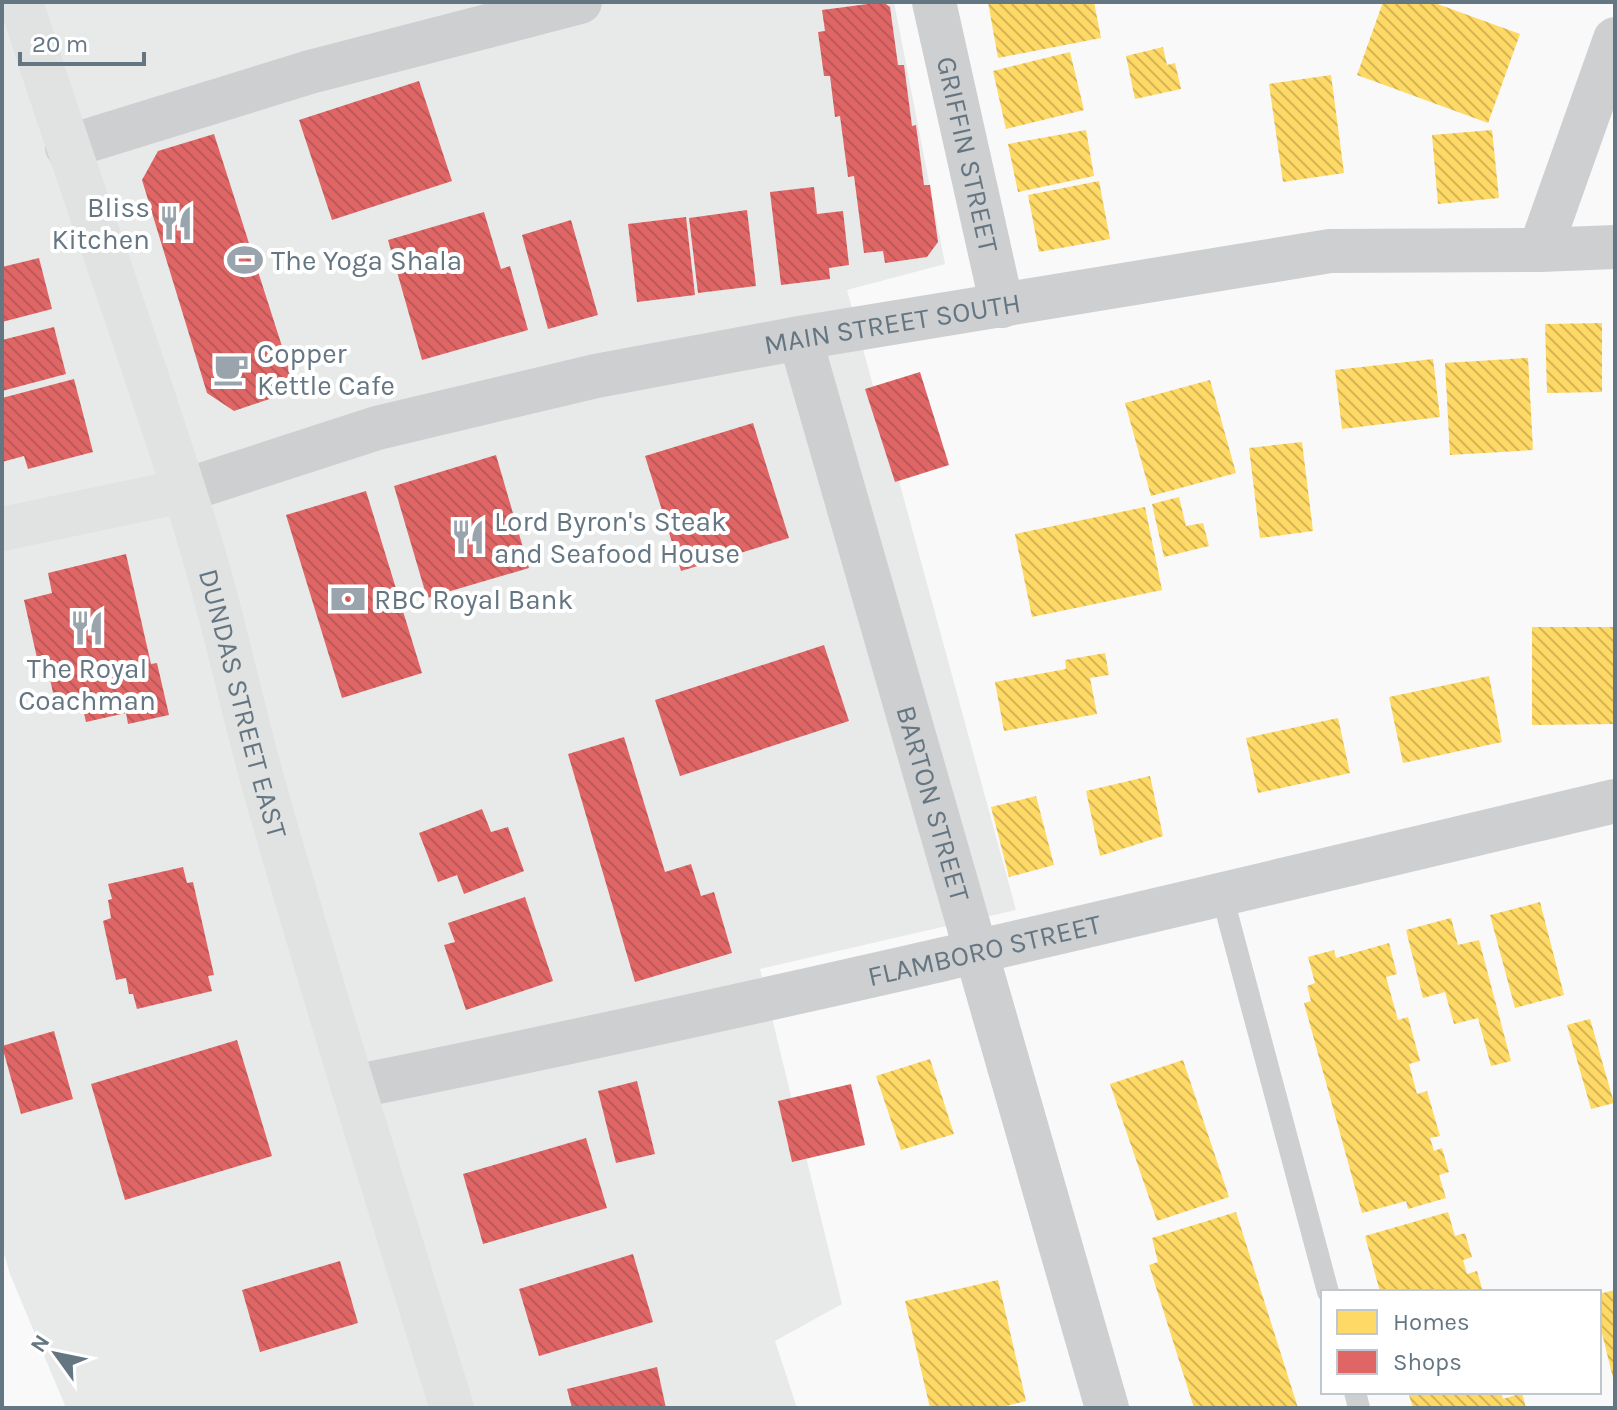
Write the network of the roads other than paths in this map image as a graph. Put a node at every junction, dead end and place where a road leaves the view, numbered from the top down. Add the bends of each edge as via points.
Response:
1 (21, 2) edge
2 (580, 2) edge
3 (934, 2) edge
4 (1615, 39) edge
5 (67, 147) junction
6 (1615, 247) edge
7 (1540, 250) junction
8 (1002, 306) junction
9 (800, 338) junction
10 (183, 491) junction
11 (2, 529) edge
12 (1615, 801) edge
13 (1222, 895) junction
14 (976, 953) junction
15 (353, 1087) junction
16 (1327, 1290) edge
17 (452, 1408) edge
18 (1107, 1408) edge

1 - 5 main road, DUNDAS STREET EAST
2 - 5 street via 310,72
3 - 8 street, GRIFFIN STREET
4 - 7 street
5 - 10 main road, DUNDAS STREET EAST
6 - 7 street, MAIN STREET SOUTH
7 - 8 street, MAIN STREET SOUTH via 1330,251
8 - 9 street, MAIN STREET SOUTH
9 - 10 street, MAIN STREET SOUTH via 596,376 377,428
9 - 14 street, BARTON STREET
10 - 11 main road
10 - 15 main road, DUNDAS STREET EAST
12 - 13 street, FLAMBORO STREET
13 - 14 street, FLAMBORO STREET
13 - 16 lane
14 - 15 street, FLAMBORO STREET
14 - 18 street, BARTON STREET
15 - 17 main road, DUNDAS STREET EAST

